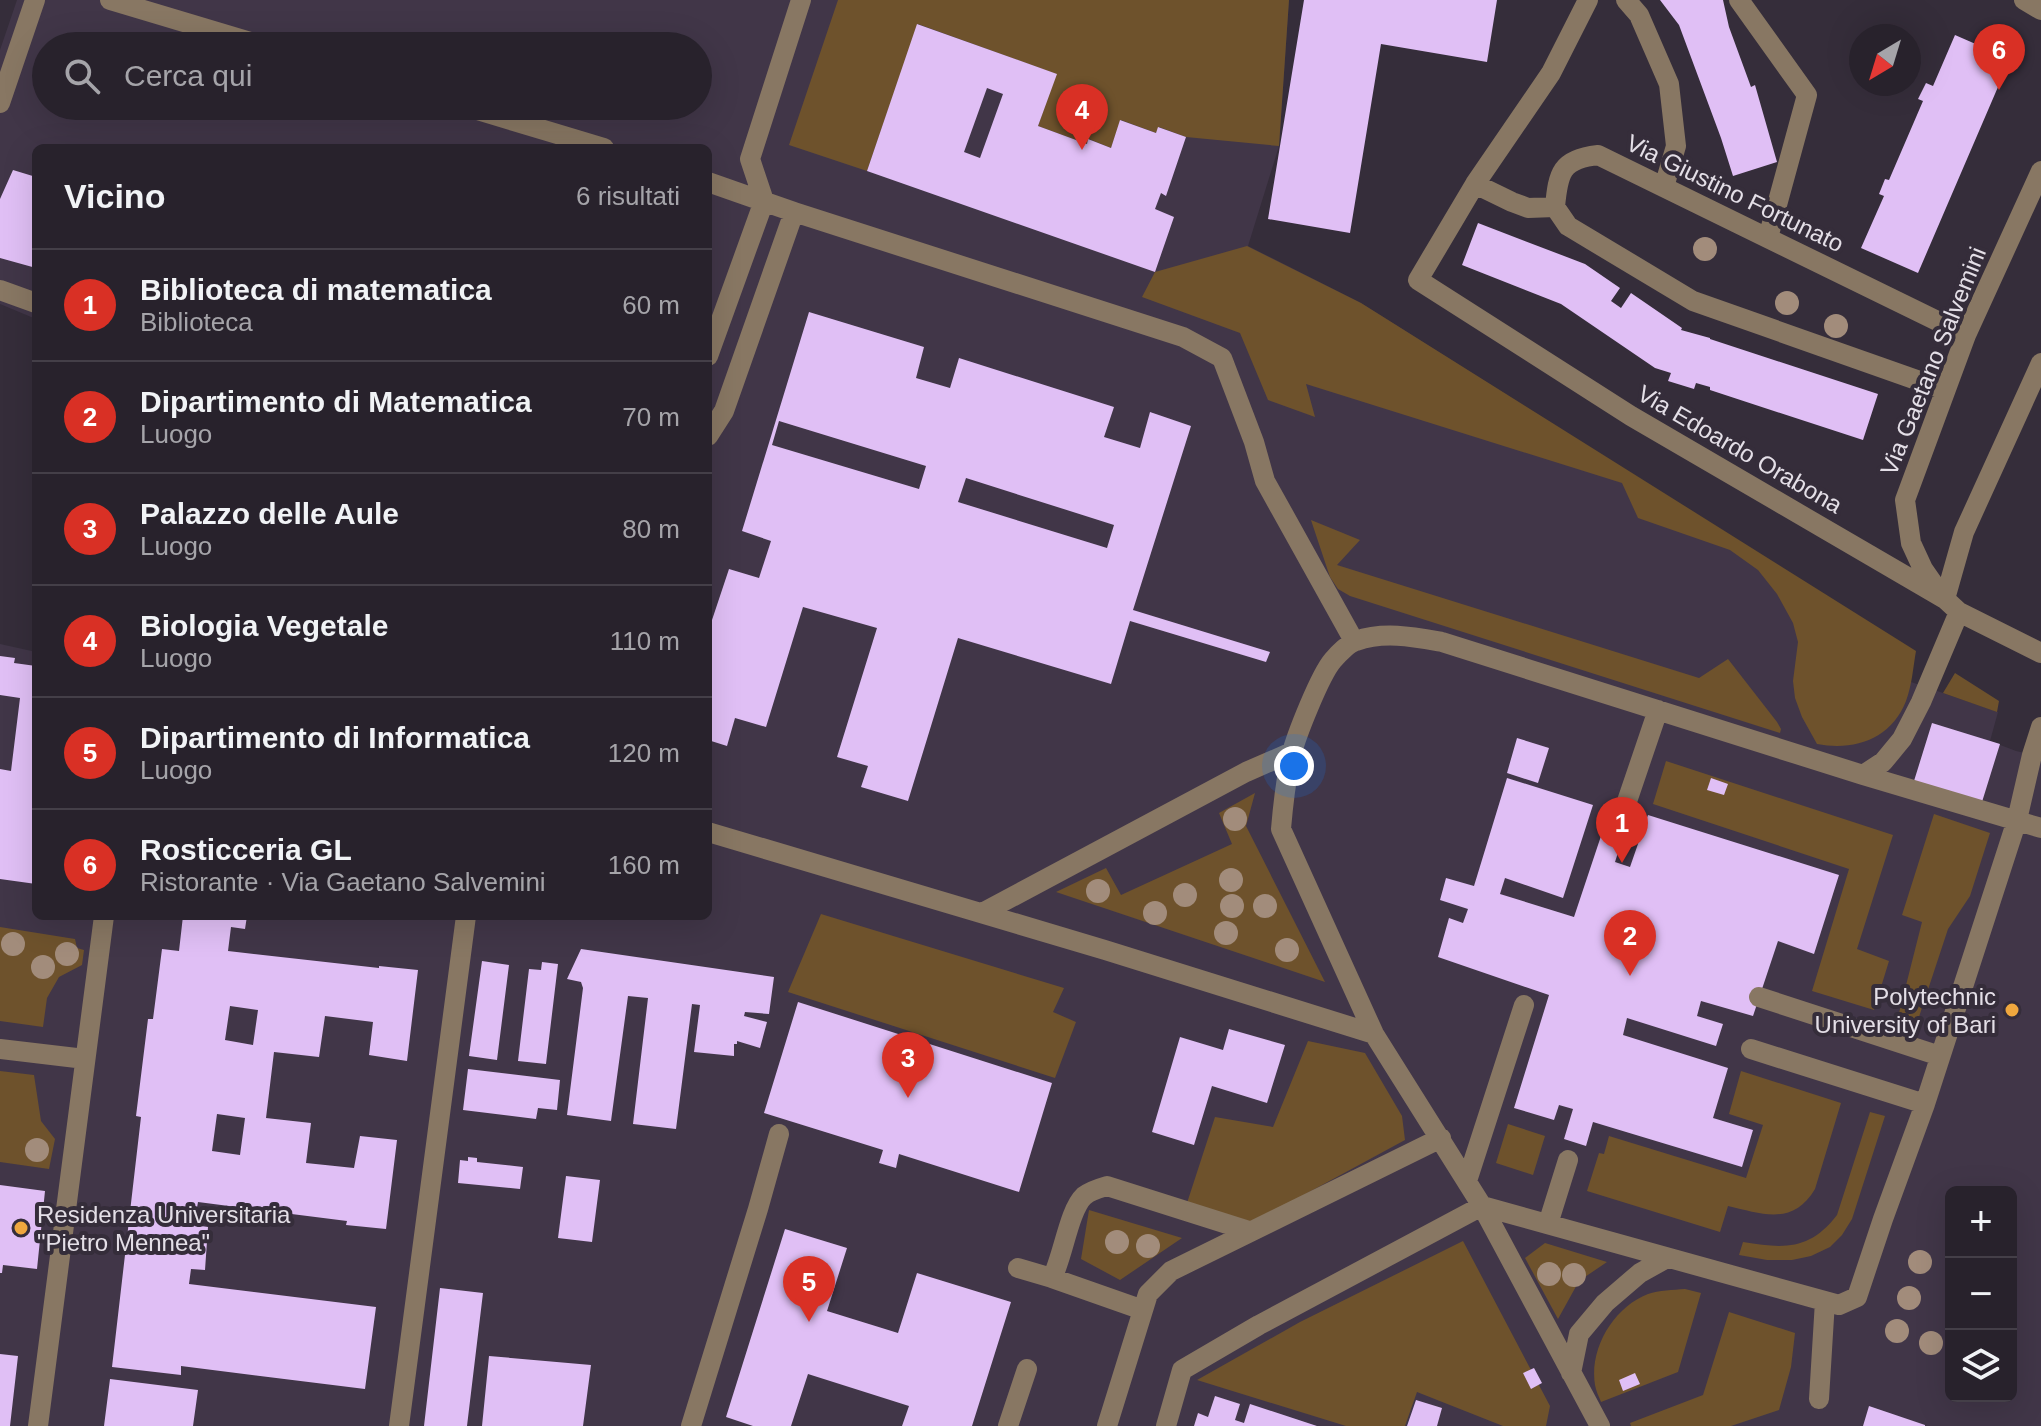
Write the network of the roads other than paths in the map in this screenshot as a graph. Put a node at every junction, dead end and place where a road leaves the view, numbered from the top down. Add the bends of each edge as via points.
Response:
1 (35, 0) edge
2 (110, 0) edge
3 (801, 0) edge
4 (1588, 0) edge
5 (1626, 0) edge
6 (1739, 0) edge
7 (2024, 0) edge
8 (2041, 10) edge
9 (217, 32) edge
10 (0, 103) edge
11 (511, 120) edge
12 (591, 144) edge
13 (2041, 171) edge
14 (712, 183) edge
15 (1475, 184) junction
16 (1664, 187) junction
17 (764, 201) junction
18 (1555, 207) junction
19 (794, 212) junction
20 (1768, 238) junction
21 (0, 290) edge
22 (32, 302) edge
23 (1966, 335) junction
24 (712, 345) edge
25 (2041, 363) edge
26 (1945, 390) junction
27 (2034, 396) edge
28 (712, 430) edge
29 (1952, 606) junction
30 (1354, 641) junction
31 (2041, 653) edge
32 (1658, 710) junction
33 (2041, 727) edge
34 (1292, 752) junction
35 (1863, 775) junction
36 (1621, 819) dead end
37 (2017, 820) junction
38 (2041, 828) edge
39 (712, 833) edge
40 (982, 913) junction
41 (103, 920) edge
42 (465, 920) edge
43 (1759, 997) dead end
44 (1524, 1005) dead end
45 (1374, 1034) junction
46 (0, 1049) edge
47 (1751, 1049) dead end
48 (1940, 1056) junction
49 (85, 1059) junction
50 (1925, 1104) junction
51 (779, 1134) dead end
52 (1441, 1138) junction
53 (1568, 1160) dead end
54 (1467, 1181) junction
55 (1482, 1206) junction
56 (1548, 1224) junction
57 (1249, 1231) junction
58 (1667, 1258) junction
59 (1018, 1268) dead end
60 (1052, 1278) junction
61 (1825, 1301) junction
62 (1143, 1310) junction
63 (1027, 1369) dead end
64 (1571, 1373) junction
65 (1819, 1399) dead end
66 (1594, 1424) edge
67 (38, 1426) edge
68 (399, 1426) edge
69 (691, 1426) edge
70 (1008, 1426) edge
71 (1107, 1426) edge
72 (1166, 1426) edge

1 - 10 street
2 - 9 street
3 - 17 street via 750,159
4 - 15 street via 1551,73
5 - 16 street via 1639,15 1669,84 1676,146
6 - 20 street via 1807,95
7 - 8 street
11 - 12 street
13 - 23 street, Via Gaetano Salvemini
14 - 17 street
15 - 18 street via 1528,208
15 - 29 street, Via Edoardo Orabona via 1418,280 1631,416
16 - 18 street, Via Giustino Fortunato via 1598,155 1580,157 1563,170
16 - 20 street, Via Giustino Fortunato
17 - 19 street
17 - 24 street
18 - 26 street via 1568,226 1693,301
19 - 28 street via 724,411
19 - 30 street via 1183,337 1222,358 1265,481
20 - 23 street, Via Giustino Fortunato
21 - 22 street
23 - 26 street, Via Gaetano Salvemini
25 - 27 street
26 - 29 street, Via Gaetano Salvemini via 1905,500 1911,543 1923,569
27 - 29 street via 1964,532
29 - 31 street, Via Edoardo Orabona
29 - 35 street via 1921,702 1902,739 1883,762
30 - 32 street via 1407,636 1442,642
30 - 34 street via 1332,661
32 - 35 street
32 - 36 street
33 - 37 street
34 - 40 street
34 - 45 street via 1281,829
35 - 37 street
37 - 38 street
37 - 48 street
39 - 40 street
40 - 45 street
41 - 49 street
42 - 68 street
43 - 48 street
44 - 54 street
45 - 52 street
46 - 49 street
47 - 50 street
48 - 50 street
49 - 67 street
50 - 61 street via 1857,1297 1839,1305
51 - 69 street
52 - 54 street
52 - 57 street
53 - 56 street
54 - 55 street
55 - 56 street
55 - 64 street
55 - 72 street via 1182,1370
56 - 58 street
57 - 60 street via 1107,1186 1086,1194 1075,1207
57 - 62 street via 1171,1271 1148,1294
58 - 61 street
58 - 64 street via 1605,1303 1579,1334
59 - 60 street
60 - 62 street
61 - 65 street
62 - 71 street
63 - 70 street
64 - 66 street

